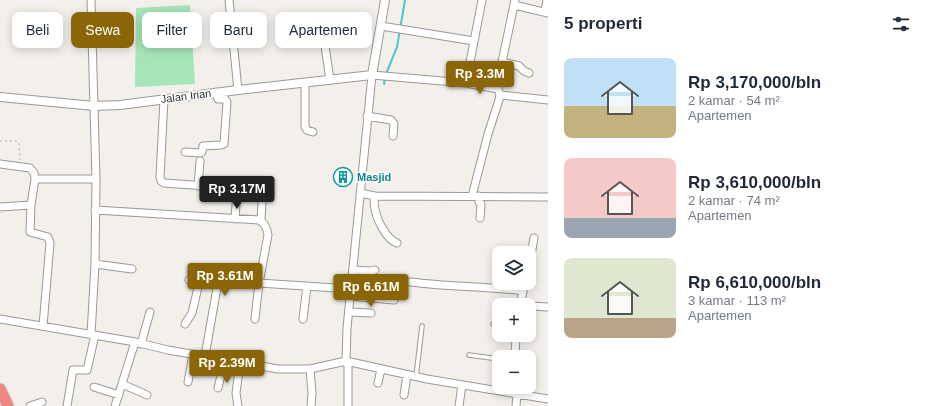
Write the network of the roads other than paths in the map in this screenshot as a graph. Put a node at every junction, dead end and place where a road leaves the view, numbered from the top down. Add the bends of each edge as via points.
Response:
1 (91, 0) edge
2 (230, 0) edge
3 (385, 0) edge
4 (482, 0) edge
5 (547, 0) edge
6 (515, 2) edge
7 (546, 12) edge
8 (381, 26) junction
9 (474, 41) junction
10 (325, 48) edge
11 (502, 62) junction
12 (529, 73) dead end
13 (376, 75) junction
14 (330, 80) junction
15 (305, 83) junction
16 (466, 83) junction
17 (238, 90) junction
18 (216, 92) junction
19 (499, 92) junction
20 (0, 97) edge
21 (164, 99) junction
22 (548, 100) edge
23 (94, 106) junction
24 (371, 116) junction
25 (313, 132) dead end
26 (393, 136) dead end
27 (185, 152) dead end
28 (200, 161) dead end
29 (0, 164) edge
30 (35, 179) junction
31 (96, 180) junction
32 (198, 186) junction
33 (362, 193) junction
34 (374, 196) junction
35 (476, 196) junction
36 (548, 197) edge
37 (262, 201) dead end
38 (31, 206) junction
39 (0, 207) edge
40 (95, 210) junction
41 (480, 218) dead end
42 (235, 219) junction
43 (260, 221) junction
44 (534, 238) dead end
45 (397, 243) dead end
46 (533, 246) edge
47 (95, 264) junction
48 (132, 269) dead end
49 (353, 270) junction
50 (375, 270) dead end
51 (200, 279) junction
52 (189, 280) dead end
53 (259, 282) junction
54 (411, 282) dead end
55 (307, 286) junction
56 (523, 291) joint
57 (350, 293) junction
58 (522, 298) edge
59 (394, 300) dead end
60 (536, 306) edge
61 (548, 307) edge
62 (150, 312) dead end
63 (349, 312) junction
64 (371, 313) dead end
65 (304, 318) dead end
66 (0, 319) edge
67 (255, 320) dead end
68 (185, 324) dead end
69 (43, 326) junction
70 (422, 326) dead end
71 (93, 335) junction
72 (138, 343) junction
73 (193, 354) junction
74 (469, 355) dead end
75 (205, 356) junction
76 (492, 358) edge
77 (225, 359) junction
78 (240, 362) junction
79 (347, 362) junction
80 (310, 369) junction
81 (381, 369) junction
82 (407, 375) junction
83 (416, 377) junction
84 (188, 382) dead end
85 (378, 383) dead end
86 (122, 384) junction
87 (462, 385) junction
88 (94, 388) dead end
89 (218, 388) dead end
90 (0, 389) edge
91 (492, 389) edge
92 (147, 394) dead end
93 (514, 394) edge
94 (526, 394) edge
95 (119, 395) junction
96 (404, 395) dead end
97 (548, 399) edge
98 (42, 402) dead end
99 (8, 406) edge
100 (30, 406) edge
101 (67, 406) edge
102 (116, 406) edge
103 (238, 406) edge
104 (311, 406) edge
105 (348, 406) edge
106 (459, 406) edge
107 (516, 406) edge

1 - 23 street
2 - 17 street
3 - 8 street
4 - 9 street
5 - 7 street
6 - 7 street
6 - 11 street
8 - 9 street
8 - 13 street
9 - 16 street
10 - 14 street
11 - 12 street via 519,66
11 - 19 street
13 - 14 street, Jalan Irian
13 - 16 street
13 - 24 street
14 - 15 street, Jalan Irian
15 - 17 street, Jalan Irian
15 - 25 street via 305,127
16 - 19 street
17 - 18 street, Jalan Irian
18 - 21 street, Jalan Irian
18 - 27 street via 218,99 225,99 227,102 224,144 203,146 200,153
19 - 22 street
19 - 35 street via 498,105 486,140
20 - 23 street, Jalan Irian
21 - 23 street, Jalan Irian
21 - 32 street via 160,180 164,183
23 - 31 street
24 - 26 street via 393,122
24 - 33 street
28 - 32 street
29 - 30 street via 30,168
30 - 31 street
30 - 38 street
31 - 40 street
32 - 42 street via 235,188
33 - 34 street
33 - 49 street
34 - 35 street
34 - 45 street via 375,209 384,232
35 - 36 street
35 - 41 street via 481,204
37 - 43 street
38 - 39 street
38 - 69 street via 30,232 48,238 50,243
40 - 42 street
40 - 47 street
42 - 43 street
43 - 53 street via 268,235
44 - 46 street
47 - 48 street
47 - 71 street
49 - 50 street
49 - 57 street
51 - 52 street
51 - 68 street via 192,312
51 - 75 street via 212,278 218,282
53 - 55 street
53 - 67 street
54 - 56 street
55 - 57 street
55 - 65 street
56 - 58 street
57 - 59 street
57 - 63 street
60 - 61 street
62 - 72 street
63 - 64 street
63 - 79 street
66 - 69 street
69 - 71 street
70 - 83 lane
71 - 72 street
71 - 101 street via 87,370 73,370
72 - 73 street
72 - 86 street
73 - 75 street
73 - 84 street
74 - 76 lane
75 - 77 street
77 - 78 street
77 - 89 street
78 - 80 street via 287,370
78 - 103 street via 236,393
79 - 80 street
79 - 81 street
79 - 105 street
80 - 104 street
81 - 82 street
81 - 85 street
82 - 83 street
82 - 96 street
83 - 87 street
86 - 92 street
86 - 95 street
87 - 91 street
87 - 106 street
88 - 95 street
90 - 99 highway
93 - 107 street
94 - 97 street
95 - 102 street
98 - 100 street

